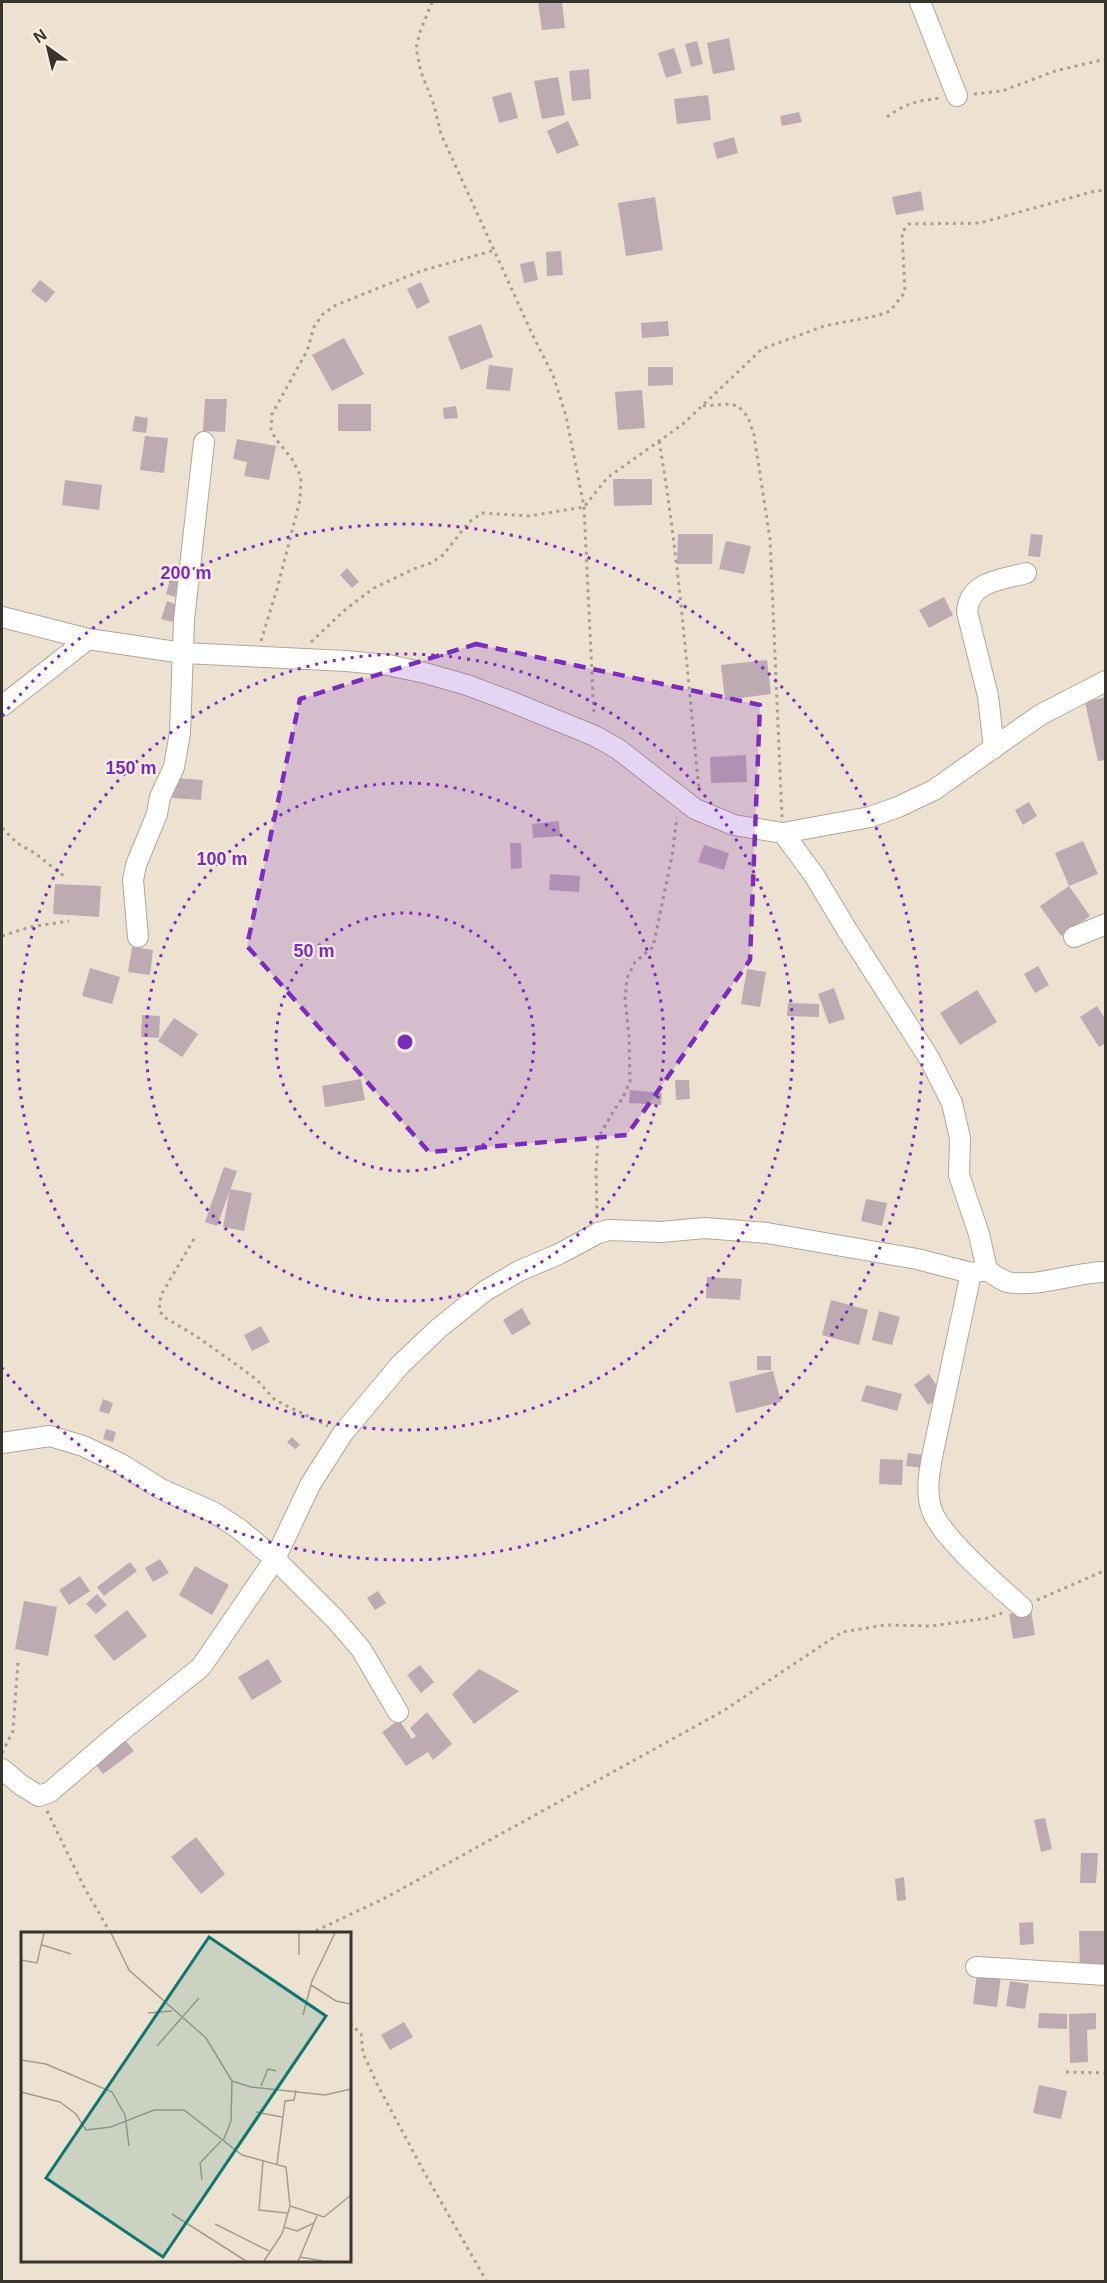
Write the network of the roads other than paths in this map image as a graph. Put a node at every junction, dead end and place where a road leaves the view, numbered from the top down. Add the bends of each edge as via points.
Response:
1 (920, 2) edge
2 (957, 96) road end
3 (204, 442) dead end
4 (1026, 573) dead end
5 (2, 617) edge
6 (88, 639) junction
7 (183, 652) junction
8 (1106, 681) edge
9 (2, 706) edge
10 (994, 748) junction
11 (783, 833) junction
12 (1106, 924) edge
13 (138, 937) dead end
14 (1074, 937) dead end
15 (979, 1271) junction
16 (1106, 1272) edge
17 (2, 1443) edge
18 (275, 1559) junction
19 (1022, 1607) road end
20 (398, 1712) dead end
21 (2, 1769) edge
22 (976, 1967) dead end
23 (1106, 1975) edge

1 - 2 street
3 - 7 street
4 - 10 street via 979,587 968,601 967,612 988,696
5 - 6 street
6 - 7 street
6 - 9 street
7 - 11 street via 388,665 425,673 497,696 594,736 707,814 734,825
7 - 13 street via 180,733 174,767 133,880
8 - 10 street via 1040,715
10 - 11 street via 934,790 898,807 870,817
11 - 15 street via 814,875 929,1058 952,1103 960,1138 959,1175 979,1234
12 - 14 street
15 - 16 street via 1006,1282
15 - 18 street via 767,1233 705,1228 598,1233 485,1291 400,1365 343,1433 310,1485
15 - 19 street via 932,1457 928,1485 931,1509 967,1557
17 - 18 street via 50,1436 83,1446 122,1464 161,1489 213,1512
18 - 20 street via 361,1649
18 - 21 street via 201,1667 50,1792 39,1796
22 - 23 street

